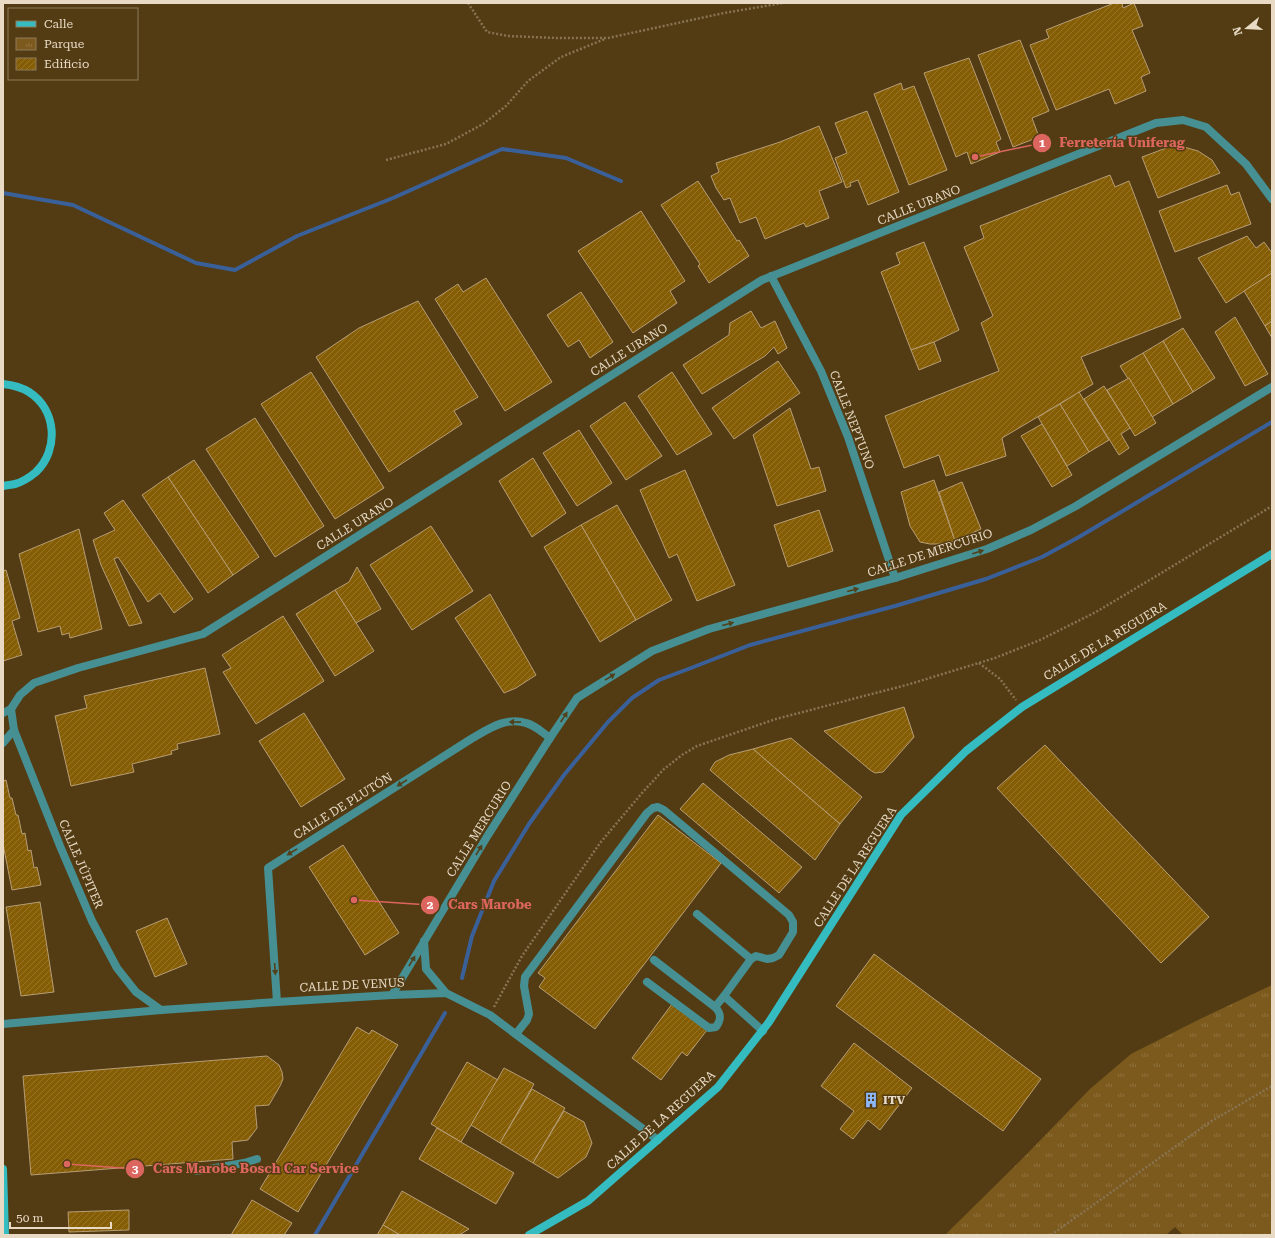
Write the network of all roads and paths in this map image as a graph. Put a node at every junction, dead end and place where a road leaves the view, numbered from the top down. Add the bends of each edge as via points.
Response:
1 (468, 3) edge
2 (783, 3) edge
3 (608, 38) junction
4 (386, 160) dead end
5 (1272, 199) edge
6 (771, 276) junction
7 (3, 384) edge
8 (1272, 387) edge
9 (3, 486) edge
10 (1272, 506) edge
11 (1272, 554) edge
12 (895, 578) junction
13 (979, 662) junction
14 (577, 698) joint
15 (1022, 707) junction
16 (11, 709) junction
17 (3, 713) edge
18 (14, 730) junction
19 (550, 738) junction
20 (3, 743) edge
21 (697, 914) dead end
22 (424, 941) junction
23 (751, 959) junction
24 (654, 960) dead end
25 (648, 982) dead end
26 (446, 993) junction
27 (392, 995) junction
28 (724, 996) junction
29 (277, 1002) junction
30 (715, 1007) junction
31 (161, 1010) junction
32 (490, 1015) junction
33 (3, 1024) edge
34 (763, 1031) junction
35 (516, 1034) junction
36 (1272, 1086) edge
37 (658, 1140) junction
38 (257, 1159) dead end
39 (3, 1169) edge
40 (197, 1171) dead end
41 (5, 1235) edge
42 (529, 1235) edge
43 (1051, 1235) edge

1 - 3 path via 487,32 515,36
2 - 3 path
3 - 4 path via 561,57 528,81 506,106 483,124 446,144
5 - 6 street, CALLE URANO via 1246,164 1206,127 1183,120 1156,123
6 - 12 street, CALLE NEPTUNO via 821,371 848,436
6 - 16 street, CALLE URANO via 203,634 78,668 34,683 20,695
7 - 9 street via 14,385 29,392 42,404 49,418 52,434 50,451 42,466 30,477 16,484
12 -> 8 street, CALLE DE MERCURIO via 987,550 1031,530 1076,506
10 - 13 path via 1096,612 1040,640
11 - 15 street, CALLE DE LA REGUERA
14 -> 12 street, CALLE DE MERCURIO via 652,651 709,629
13 - 15 path via 1000,679
13 - 32 path via 910,684 776,719 697,746 682,756 664,769 600,843 522,956
19 -> 14 street, CALLE MERCURIO
15 - 34 street, CALLE DE LA REGUERA via 966,751 901,815
16 - 17 street
16 - 18 street, CALLE JÚPITER
18 - 20 street
18 - 31 street, CALLE JÚPITER via 92,921 117,968 136,992
22 -> 19 street, CALLE MERCURIO
19 -> 29 street, CALLE DE PLUTÓN via 526,722 504,722 492,727 268,868
21 - 23 street
22 - 26 street via 426,969
27 -> 22 street, CALLE MERCURIO
23 - 28 street
23 - 35 street via 756,956 767,959 779,955 793,932 793,922 789,915 664,810 653,808 525,977 529,1014
24 - 30 street
25 - 30 street via 709,1028 716,1027 720,1022 720,1015
26 - 27 street, CALLE DE VENUS
26 - 32 street, CALLE DE VENUS
27 - 29 street, CALLE DE VENUS
28 - 30 street
28 - 34 street
29 - 31 street, CALLE DE VENUS
31 - 33 street, CALLE DE VENUS
32 - 35 street, CALLE DE VENUS
34 - 37 street, CALLE DE LA REGUERA via 718,1087
35 - 37 street, CALLE DE VENUS
36 - 43 path via 1210,1122
37 - 42 street, CALLE DE LA REGUERA via 588,1201
38 - 40 street
39 - 41 street

